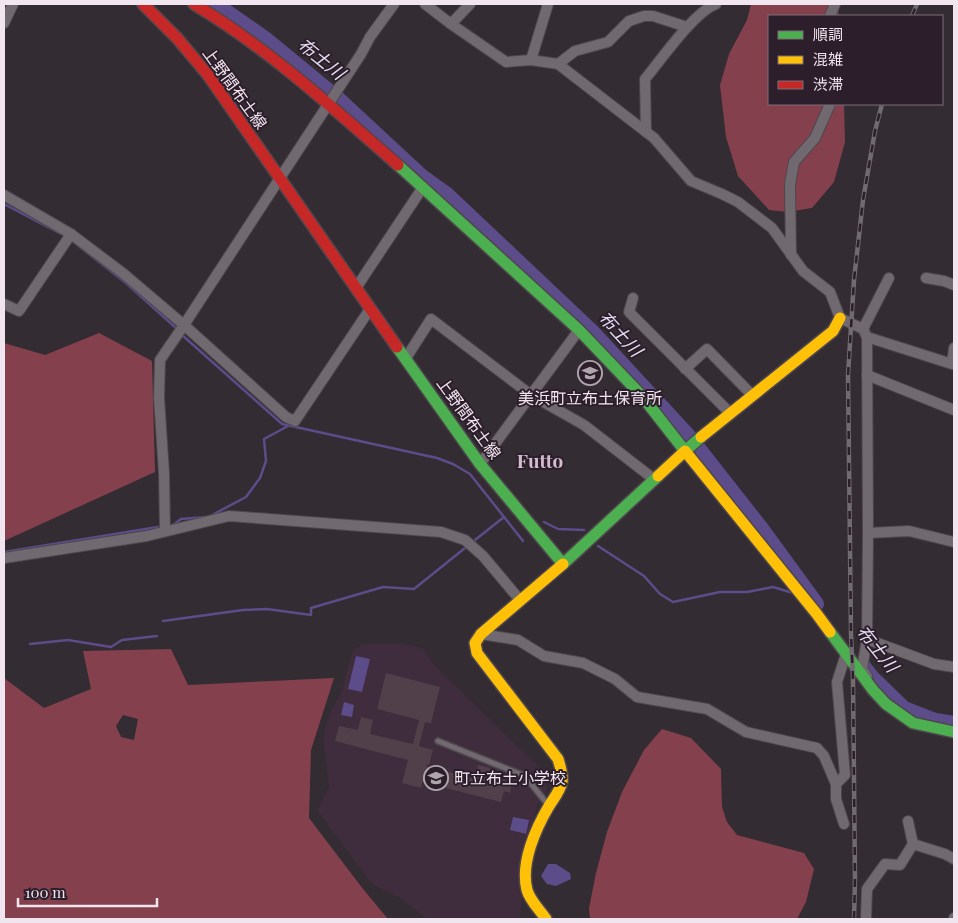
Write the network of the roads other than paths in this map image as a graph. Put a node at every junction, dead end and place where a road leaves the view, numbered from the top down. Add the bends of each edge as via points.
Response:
1 (13, 4) edge
2 (143, 4) edge
3 (194, 4) edge
4 (394, 4) edge
5 (425, 4) edge
6 (470, 4) edge
7 (548, 4) edge
8 (716, 4) edge
9 (4, 23) edge
10 (451, 24) junction
11 (687, 28) junction
12 (531, 60) junction
13 (558, 64) junction
14 (328, 103) junction
15 (830, 105) edge
16 (646, 132) junction
17 (279, 178) junction
18 (423, 187) junction
19 (4, 195) edge
20 (70, 234) junction
21 (791, 255) junction
22 (889, 278) dead end
23 (926, 278) dead end
24 (954, 284) edge
25 (356, 288) junction
26 (633, 298) dead end
27 (4, 304) edge
28 (370, 309) junction
29 (840, 318) junction
30 (184, 325) junction
31 (579, 330) junction
32 (865, 333) junction
33 (954, 348) edge
34 (406, 358) junction
35 (686, 369) junction
36 (867, 375) junction
37 (531, 395) junction
38 (752, 395) junction
39 (954, 410) edge
40 (730, 413) junction
41 (687, 449) junction
42 (480, 464) junction
43 (656, 480) junction
44 (165, 530) junction
45 (868, 533) junction
46 (954, 542) edge
47 (4, 558) edge
48 (563, 564) junction
49 (520, 600) junction
50 (480, 634) junction
51 (867, 639) junction
52 (846, 654) junction
53 (954, 667) edge
54 (886, 704) junction
55 (954, 732) edge
56 (438, 741) dead end
57 (836, 784) junction
58 (549, 806) junction
59 (908, 821) dead end
60 (844, 824) dead end
61 (913, 844) junction
62 (954, 859) edge
63 (546, 919) edge
64 (866, 919) edge

1 - 9 street
2 - 17 street, 上野間布土線 via 188,49
3 - 14 street via 259,46
4 - 14 street
5 - 10 street
6 - 10 street
7 - 12 street
8 - 11 street via 709,6
10 - 12 street via 506,62
11 - 13 street via 644,16 629,21 608,42 575,51
11 - 16 street via 645,79
12 - 13 street
13 - 16 street
14 - 17 street
14 - 18 street
15 - 21 street via 815,138 794,162 790,184
16 - 21 street via 691,181 738,202 772,228
17 - 25 street, 上野間布土線
17 - 30 street
18 - 25 street
18 - 31 street
19 - 20 street
20 - 27 street via 18,311
20 - 30 street
21 - 29 street via 803,271 830,292
22 - 32 street
23 - 24 street
25 - 28 street, 上野間布土線
26 - 35 street via 628,312
28 - 30 street via 295,422
28 - 34 street, 上野間布土線
29 - 32 street
29 - 38 street via 833,330
30 - 44 street via 160,360
31 - 37 street
31 - 41 street
32 - 33 street via 952,364
32 - 36 street
34 - 37 street via 430,319
34 - 42 street, 上野間布土線
35 - 38 street via 707,348
35 - 40 street
36 - 39 street
36 - 45 street
37 - 42 street
37 - 43 street via 584,425
38 - 40 street
40 - 41 street
41 - 43 street
41 - 52 street
42 - 48 street, 上野間布土線
43 - 48 street
44 - 47 street via 147,536
44 - 49 street via 229,516 441,532 465,540
45 - 46 street via 908,531
45 - 51 street
48 - 49 street
49 - 50 street
50 - 57 street via 518,640 544,656 583,663 615,679 637,697 707,709 746,732 817,748
50 - 58 street via 475,643 477,654 558,759 562,779 559,791
51 - 53 street via 934,664
51 - 54 street via 863,664
52 - 54 street
52 - 57 street via 837,682 845,775
54 - 55 street via 913,723
56 - 58 lane via 525,776
57 - 60 street via 836,799
58 - 63 street via 535,835 526,866 527,892
59 - 61 street
61 - 62 street
61 - 64 street via 900,865 884,864 867,889

